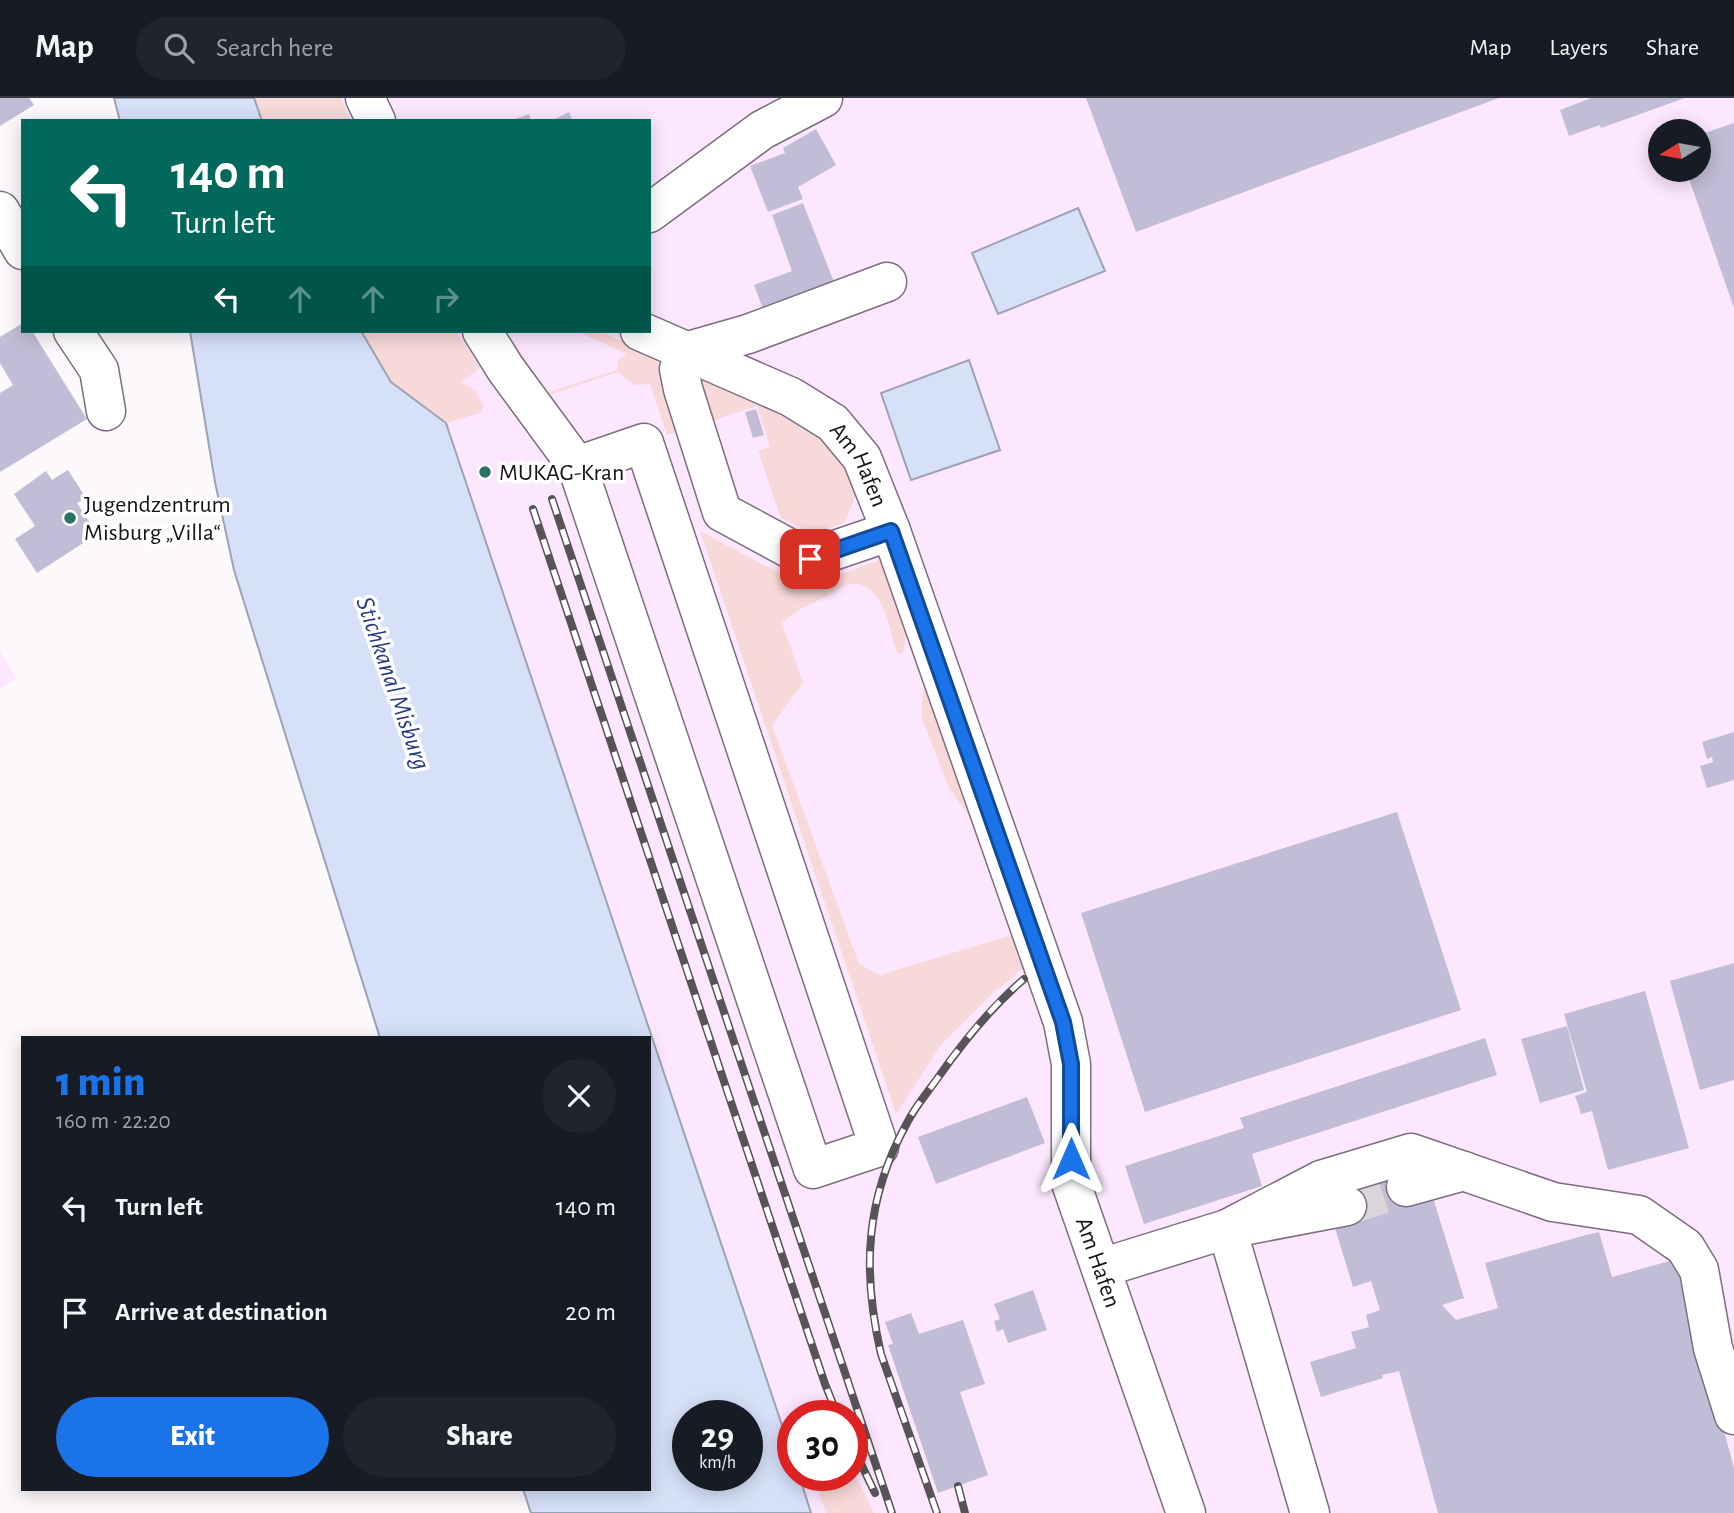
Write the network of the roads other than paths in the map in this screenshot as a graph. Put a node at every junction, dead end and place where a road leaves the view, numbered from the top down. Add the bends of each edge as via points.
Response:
1 (365, 98) edge
2 (823, 98) edge
3 (375, 119) edge
4 (0, 211) edge
5 (651, 212) edge
6 (21, 247) edge
7 (887, 282) dead end
8 (74, 333) edge
9 (483, 333) edge
10 (644, 333) edge
11 (685, 352) junction
12 (106, 411) dead end
13 (577, 466) junction
14 (891, 531) junction
15 (1464, 1171) junction
16 (1406, 1187) tunnel mouth
17 (1347, 1206) tunnel mouth
18 (1227, 1229) junction
19 (1101, 1268) junction
20 (1734, 1415) edge
21 (1186, 1513) edge
22 (1310, 1513) edge

1 - 3 street
2 - 5 street via 762,130
4 - 6 street
7 - 11 street via 748,334
8 - 12 street via 99,370
9 - 13 street
10 - 11 street, Am Hafen
11 - 14 street, Am Hafen via 791,397 833,423 862,458
11 - 14 street via 679,369 683,389 722,512 810,559
13 - 13 street via 813,1169 879,1147 643,443
14 - 19 street, Am Hafen via 1063,1022 1071,1064 1071,1183
15 - 16 street
15 - 18 street via 1411,1153 1321,1180
15 - 20 street via 1553,1202 1639,1215 1685,1247 1699,1270 1713,1348
17 - 18 street
18 - 19 street
18 - 22 street
19 - 21 street, Am Hafen

